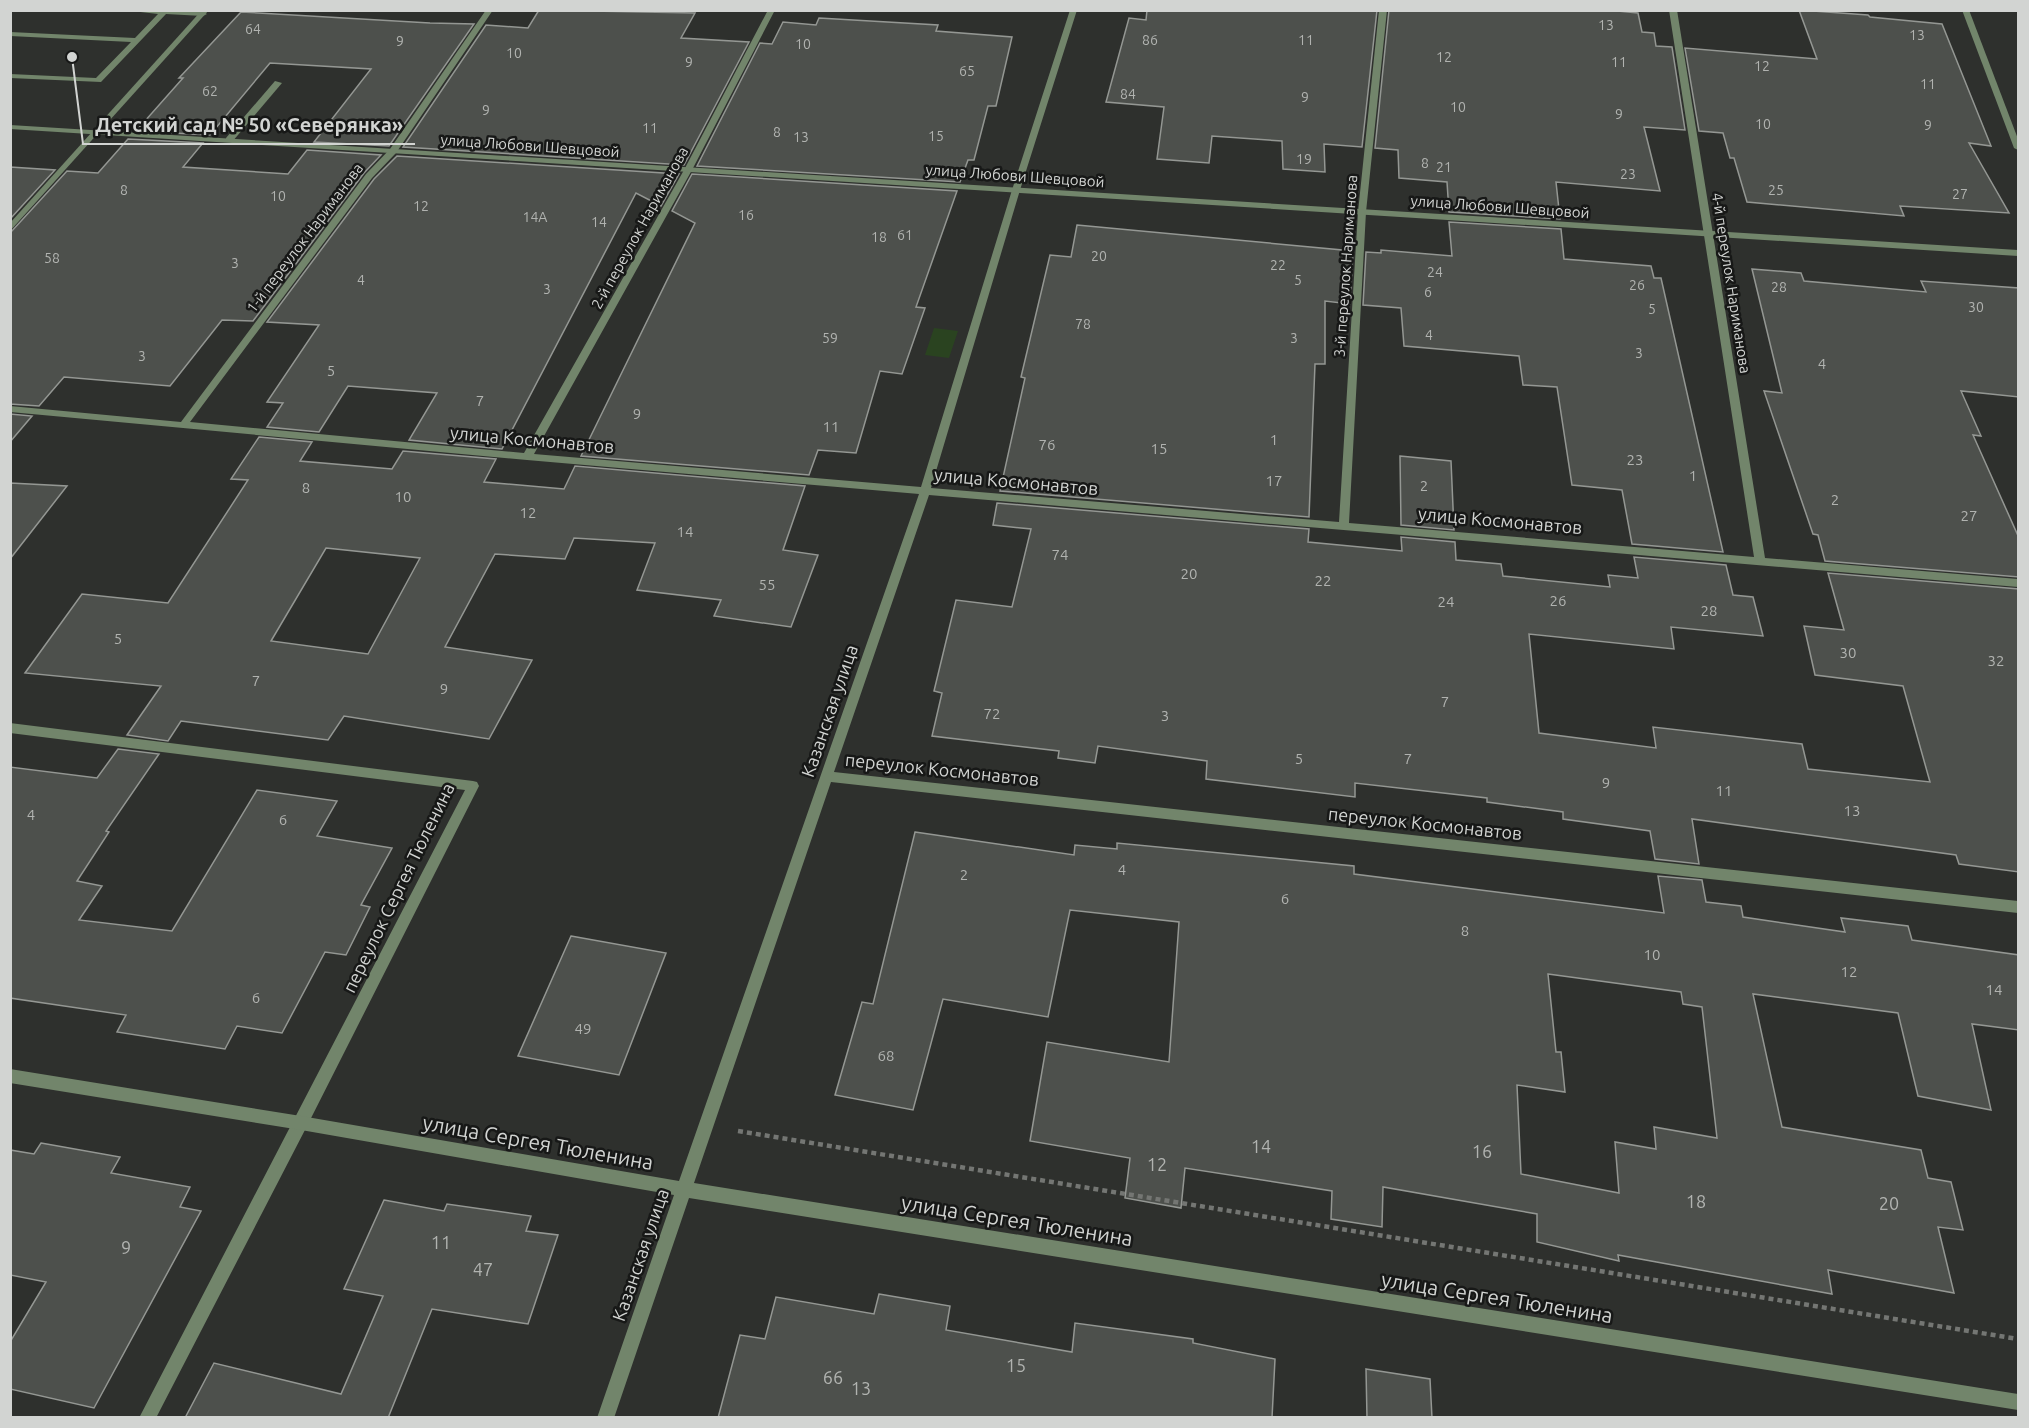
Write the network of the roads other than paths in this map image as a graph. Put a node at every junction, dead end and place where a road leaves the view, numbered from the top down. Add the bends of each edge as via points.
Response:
1 (126, 10) edge
2 (490, 10) edge
3 (772, 10) edge
4 (1074, 10) edge
5 (1383, 10) edge
6 (1672, 10) edge
7 (1965, 10) edge
8 (164, 12) junction
9 (204, 12) edge
10 (10, 34) edge
11 (138, 40) junction
12 (10, 76) edge
13 (278, 83) dead end
14 (10, 127) edge
15 (98, 132) junction
16 (229, 140) junction
17 (2019, 148) edge
18 (393, 151) junction
19 (688, 170) junction
20 (1016, 190) junction
21 (1362, 212) junction
22 (10, 229) edge
23 (1708, 234) junction
24 (2019, 254) edge
25 (10, 409) edge
26 (184, 424) junction
27 (527, 457) junction
28 (925, 491) junction
29 (1344, 524) junction
30 (1760, 560) junction
31 (2019, 583) edge
32 (10, 728) edge
33 (827, 776) junction
34 (2019, 907) edge
35 (10, 1076) edge
36 (302, 1123) junction
37 (683, 1189) junction
38 (2019, 1402) edge
39 (147, 1418) edge
40 (605, 1418) edge

1 - 8 street
2 - 18 street, 1-й переулок Нариманова
3 - 19 street, 2-й переулок Нариманова
4 - 20 street, Казанская улица
5 - 21 street, 3-й переулок Нариманова
6 - 23 street, 4-й переулок Нариманова
7 - 17 street
8 - 9 street
8 - 11 street
9 - 15 street
10 - 11 street
11 - 12 street via 98,80
13 - 16 street
14 - 15 street, улица Любови Шевцовой
15 - 16 street, улица Любови Шевцовой
15 - 22 street
16 - 18 street, улица Любови Шевцовой
18 - 19 street, улица Любови Шевцовой
18 - 26 street, 1-й переулок Нариманова via 369,176
19 - 20 street, улица Любови Шевцовой
19 - 27 street, 2-й переулок Нариманова
20 - 21 street, улица Любови Шевцовой
20 - 28 street, Казанская улица
21 - 23 street, улица Любови Шевцовой
21 - 29 street, 3-й переулок Нариманова
23 - 24 street, улица Любови Шевцовой
23 - 30 street, 4-й переулок Нариманова
25 - 26 street, улица Космонавтов
26 - 27 street, улица Космонавтов
27 - 28 street, улица Космонавтов
28 - 29 street, улица Космонавтов
28 - 33 street, Казанская улица
29 - 30 street, улица Космонавтов
30 - 31 street, улица Космонавтов
32 - 36 street, переулок Сергея Тюленина via 473,786
33 - 34 street, переулок Космонавтов
33 - 37 street, Казанская улица
35 - 36 street, улица Сергея Тюленина
36 - 37 street, улица Сергея Тюленина
36 - 39 street, переулок Сергея Тюленина
37 - 38 street, улица Сергея Тюленина
37 - 40 street, Казанская улица

